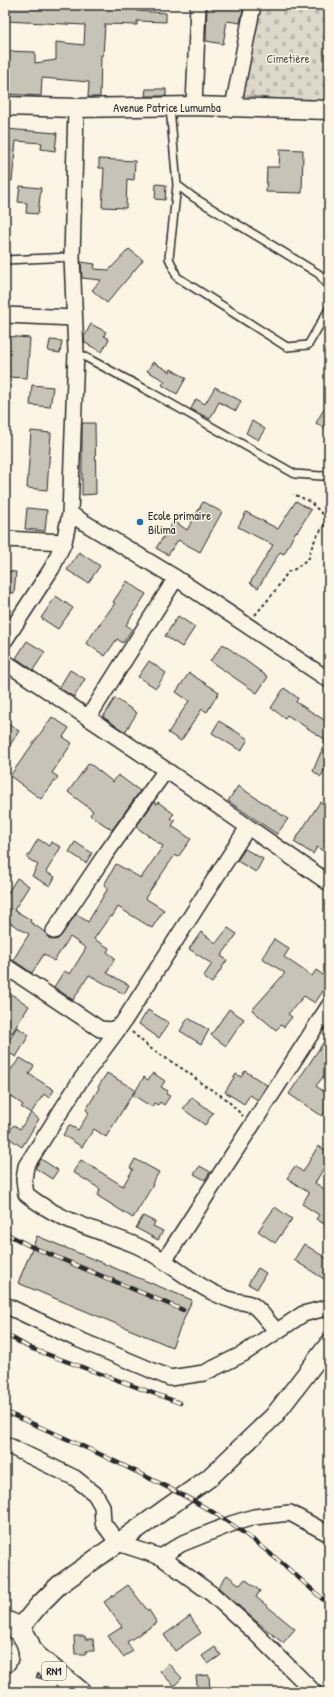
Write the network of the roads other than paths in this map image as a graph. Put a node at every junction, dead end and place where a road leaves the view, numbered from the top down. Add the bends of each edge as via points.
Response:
1 (198, 5) edge
2 (253, 5) edge
3 (5, 106) edge
4 (194, 106) junction
5 (170, 107) junction
6 (233, 107) junction
7 (76, 108) junction
8 (329, 110) edge
9 (177, 185) junction
10 (72, 257) junction
11 (5, 260) edge
12 (329, 287) edge
13 (329, 309) edge
14 (5, 315) edge
15 (74, 318) junction
16 (76, 352) junction
17 (329, 475) edge
18 (70, 514) junction
19 (5, 539) edge
20 (64, 542) junction
21 (176, 578) junction
22 (5, 640) edge
23 (5, 662) edge
24 (329, 680) edge
25 (88, 718) junction
26 (166, 770) junction
27 (248, 827) junction
28 (329, 883) edge
29 (54, 931) dead end
30 (5, 966) edge
31 (329, 1006) edge
32 (122, 1024) junction
33 (164, 1261) junction
34 (5, 1305) edge
35 (329, 1309) edge
36 (277, 1331) junction
37 (329, 1344) edge
38 (5, 1444) edge
39 (329, 1534) edge
40 (118, 1543) junction
41 (161, 1557) junction
42 (12, 1626) edge
43 (30, 1650) junction
44 (7, 1688) edge
45 (47, 1692) edge
46 (80, 1692) edge
47 (314, 1692) edge

1 - 4 street
2 - 6 street
3 - 7 street, Avenue Patrice Lumumba
4 - 5 street, Avenue Patrice Lumumba
4 - 6 street, Avenue Patrice Lumumba
5 - 7 street, Avenue Patrice Lumumba
5 - 9 lane
6 - 8 street, Avenue Patrice Lumumba
7 - 10 street
9 - 12 lane via 319,274
9 - 13 lane via 169,258 177,277 286,347 308,345
10 - 11 lane
10 - 15 street
14 - 15 street
15 - 16 street
16 - 17 lane via 295,474
16 - 18 street
18 - 20 street
18 - 21 street
19 - 20 street
20 - 22 street via 52,568
21 - 24 street
21 - 25 street
23 - 25 street
25 - 26 street
26 - 27 street
26 - 29 street
27 - 28 street
27 - 32 street
30 - 32 street via 100,1029 112,1030
31 - 33 street
32 - 33 street via 80,1081 26,1166 26,1194 43,1207 74,1223 134,1244
33 - 36 street via 189,1280 215,1294 255,1307
34 - 36 street via 170,1378 204,1372 243,1354
35 - 36 street via 303,1314
37 - 40 street via 274,1416 210,1478
38 - 40 street via 75,1478 95,1494 102,1506 102,1523
39 - 41 street via 290,1513 254,1517 181,1544
40 - 41 street
40 - 42 street via 59,1585
41 - 47 street via 217,1599
42 - 43 highway via 28,1642
43 - 44 highway via 26,1672
43 - 46 highway, RN1
44 - 45 highway, RN1 via 27,1687

